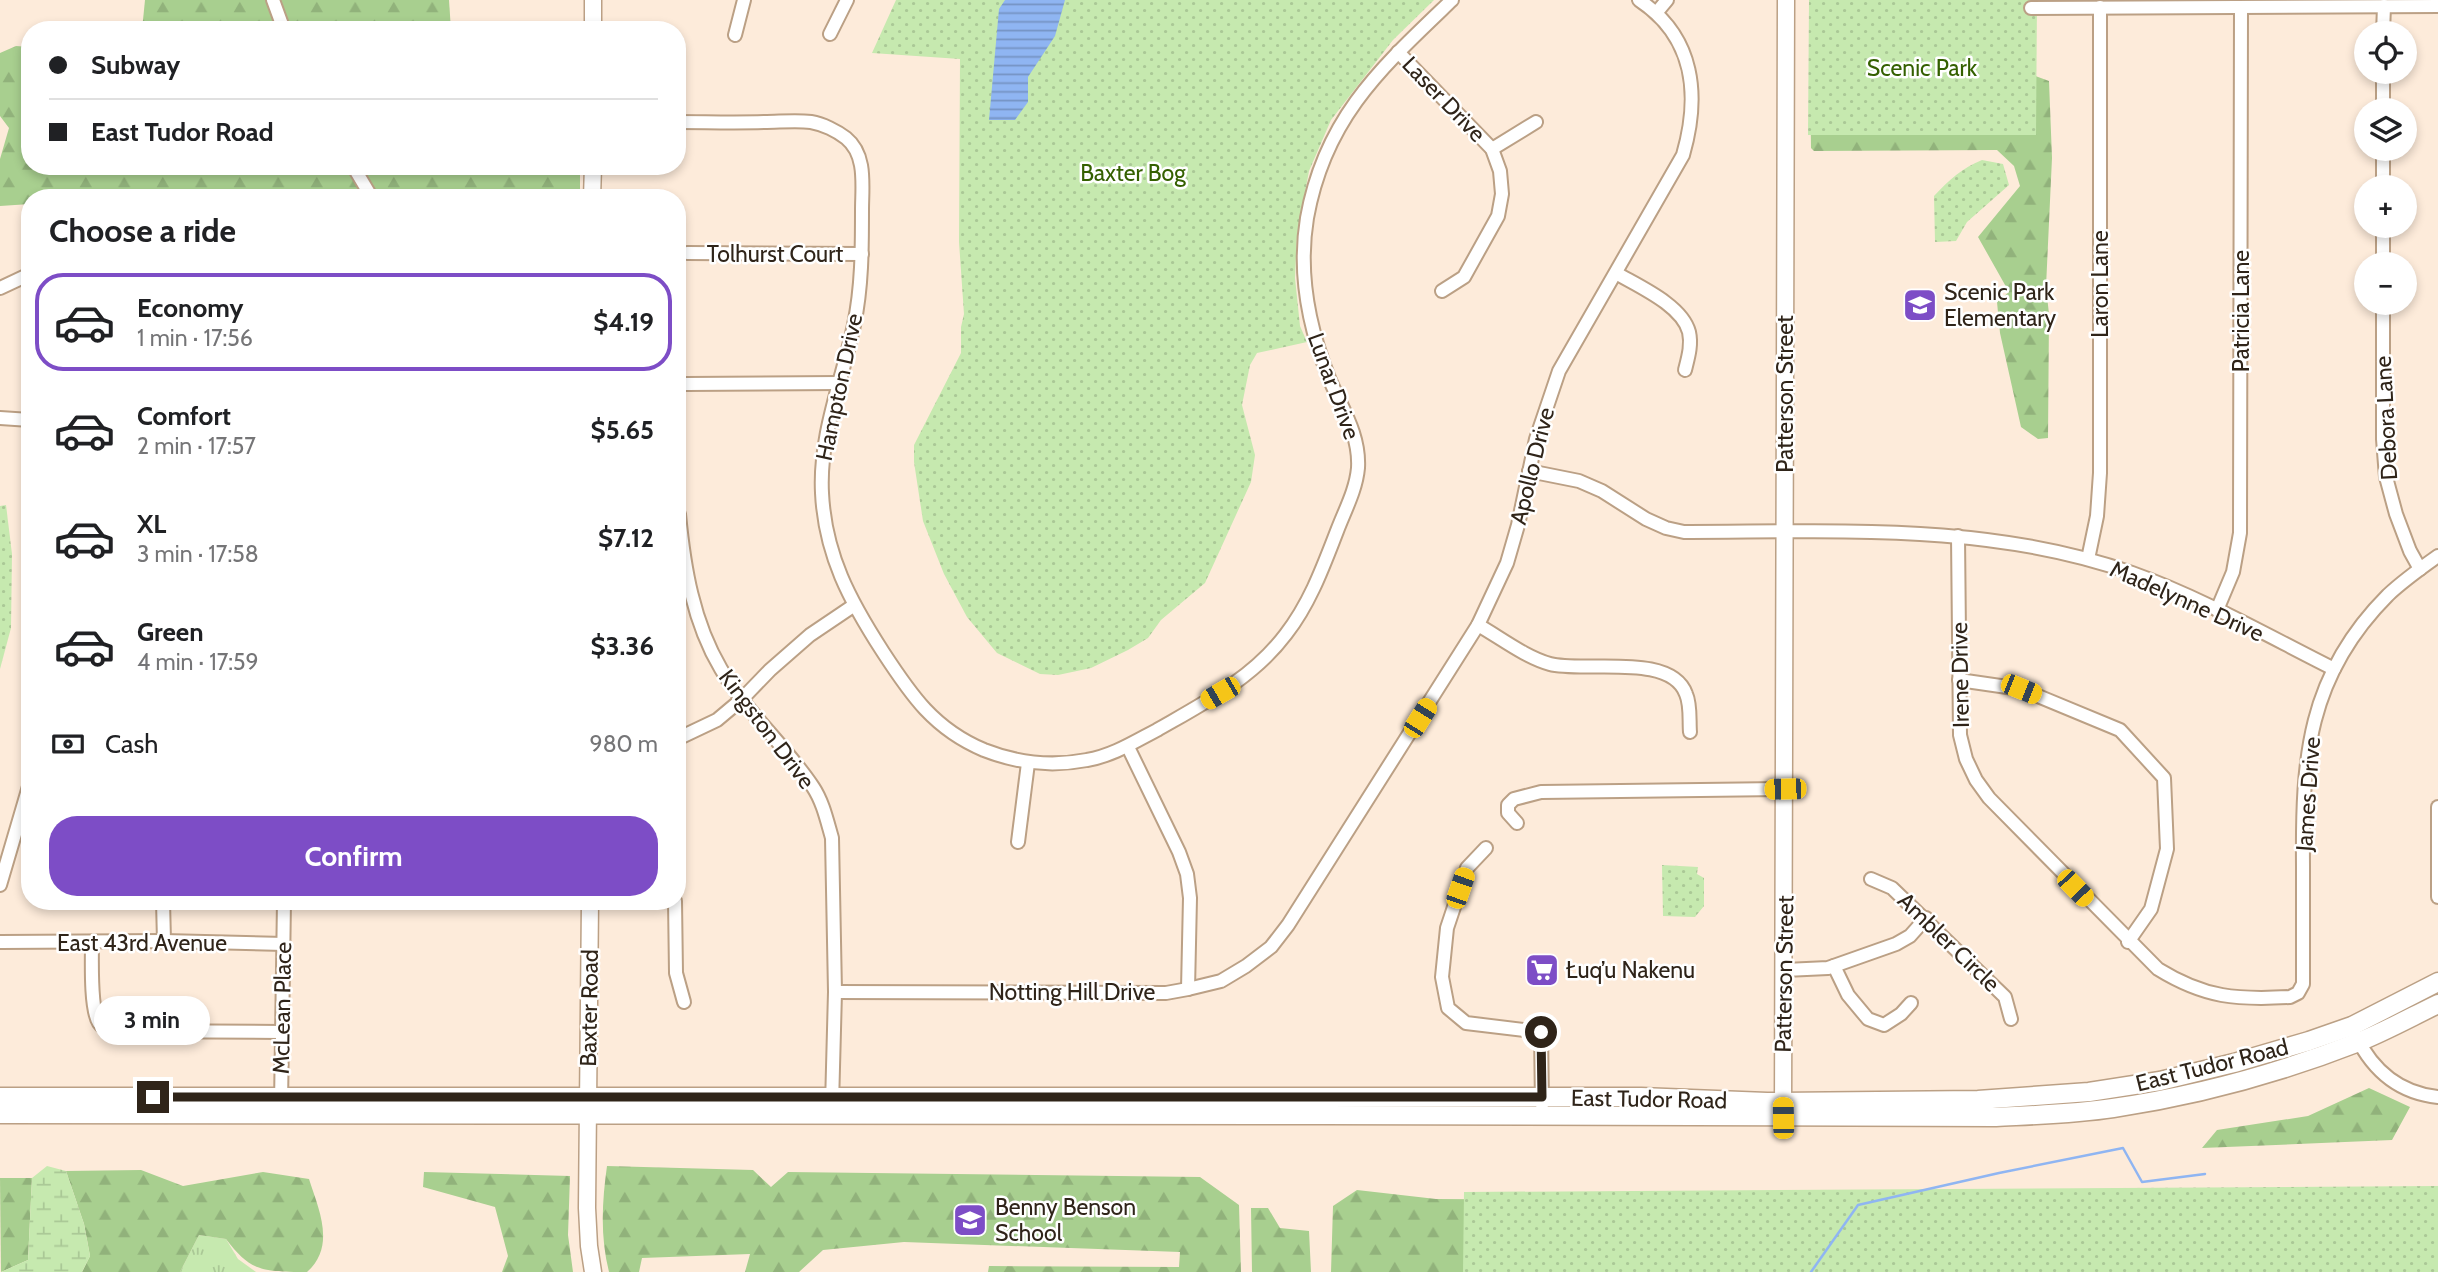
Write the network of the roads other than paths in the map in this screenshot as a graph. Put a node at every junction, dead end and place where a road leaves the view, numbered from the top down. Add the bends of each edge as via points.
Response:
1 (273, 0) edge
2 (593, 0) edge
3 (744, 0) edge
4 (847, 0) edge
5 (1452, 0) edge
6 (1639, 0) edge
7 (1667, 0) edge
8 (1786, 0) edge
9 (2384, 6) junction
10 (2438, 6) edge
11 (2101, 7) junction
12 (2031, 8) dead end
13 (2241, 8) junction
14 (1657, 12) junction
15 (281, 21) edge
16 (593, 21) edge
17 (2384, 21) edge
18 (830, 34) dead end
19 (735, 35) dead end
20 (1398, 52) junction
21 (686, 122) edge
22 (1536, 122) dead end
23 (1492, 149) junction
24 (687, 253) dead end
25 (862, 254) junction
26 (1616, 273) junction
27 (21, 279) edge
28 (0, 288) edge
29 (1441, 291) dead end
30 (2383, 315) edge
31 (1685, 370) dead end
32 (839, 383) junction
33 (686, 384) dead end
34 (0, 418) edge
35 (21, 419) edge
36 (1529, 471) junction
37 (1784, 532) junction
38 (1958, 536) junction
39 (2438, 556) edge
40 (2088, 559) junction
41 (686, 569) edge
42 (2420, 569) junction
43 (853, 606) junction
44 (2217, 610) junction
45 (1478, 625) junction
46 (2334, 669) junction
47 (1959, 680) junction
48 (742, 699) junction
49 (1690, 732) dead end
50 (686, 735) edge
51 (1128, 747) junction
52 (1028, 763) junction
53 (1785, 789) junction
54 (2438, 807) edge
55 (21, 812) edge
56 (1517, 823) dead end
57 (1018, 842) dead end
58 (1486, 848) dead end
59 (1871, 879) dead end
60 (0, 880) edge
61 (2438, 897) edge
62 (163, 910) edge
63 (284, 910) edge
64 (590, 910) edge
65 (676, 910) edge
66 (1926, 918) junction
67 (1287, 925) joint
68 (164, 941) junction
69 (0, 942) edge
70 (92, 942) junction
71 (2128, 942) junction
72 (284, 944) junction
73 (1834, 966) junction
74 (1785, 970) junction
75 (2438, 982) edge
76 (1188, 989) junction
77 (835, 992) junction
78 (2298, 993) joint
79 (684, 1002) dead end
80 (1911, 1003) dead end
81 (2438, 1004) edge
82 (2011, 1019) dead end
83 (282, 1032) junction
84 (2355, 1034) junction
85 (0, 1097) edge
86 (2438, 1097) edge
87 (281, 1105) junction
88 (587, 1105) junction
89 (832, 1106) junction
90 (1542, 1106) junction
91 (1783, 1110) junction
92 (0, 1114) edge
93 (593, 1272) edge

1 - 15 street
2 - 16 street
3 - 19 street
4 - 18 street
5 - 20 street, Lunar Drive
6 - 14 street, Apollo Drive
7 - 14 street
8 - 37 street, Patterson Street
9 - 10 street
9 - 13 street
9 - 17 street
11 - 12 street
11 - 13 street
11 - 40 street, Laron Lane via 2101,473
13 - 44 street, Patricia Lane via 2240,533 2233,572
14 - 26 street, Apollo Drive via 1673,33 1692,79 1690,132 1683,156
20 - 23 street, Laser Drive
20 - 51 street, Lunar Drive via 1345,115 1314,186 1306,222 1305,290 1321,356 1356,438 1355,487 1316,585 1271,652 1226,690
21 - 25 street, Hampton Drive via 810,122 843,135 859,157 862,174
22 - 23 street
23 - 29 street, Laser Drive via 1500,171 1498,216 1464,276
24 - 25 street, Tolhurst Court
25 - 32 street, Hampton Drive via 855,321
26 - 31 street via 1668,304 1683,319 1690,347
26 - 36 street, Apollo Drive via 1559,371 1545,405
27 - 28 street
30 - 42 street, Debora Lane via 2386,477
32 - 33 street
32 - 43 street, Hampton Drive via 826,429 822,495 826,530
34 - 35 street
36 - 37 street, Madelynne Drive via 1579,481 1666,528
36 - 45 street, Apollo Drive via 1507,564
37 - 38 street, Madelynne Drive
37 - 53 street, Patterson Street
38 - 40 street, Madelynne Drive
38 - 47 street, Irene Drive
39 - 42 street, James Drive
40 - 44 street, Madelynne Drive
41 - 48 street, Kingston Drive via 706,639
42 - 46 street, James Drive via 2368,617
43 - 48 street via 810,635
43 - 52 street, Hampton Drive via 929,716 963,741
44 - 46 street, Madelynne Drive
45 - 49 street via 1549,663 1657,670 1680,683 1687,695
45 - 67 street, Apollo Drive
46 - 78 street, James Drive via 2315,714 2304,775 2303,984
47 - 71 street, Irene Drive via 1960,735 1976,780
47 - 71 street via 2021,689 2120,730 2164,778 2167,849 2151,909
48 - 50 street via 716,720
48 - 77 street, Kingston Drive via 815,789 825,813 832,838
51 - 52 street, Lunar Drive via 1093,760
51 - 76 street via 1187,874
52 - 57 street
53 - 56 street via 1541,792 1508,805 1508,813
53 - 74 street, Patterson Street
54 - 61 street
55 - 60 street
58 - 90 street via 1467,869 1447,928 1442,977 1448,1008 1466,1023 1541,1032
59 - 66 street, Ambler Circle via 1892,888
62 - 68 street
63 - 72 street, McLean Place
64 - 88 street, Baxter Road
65 - 79 street via 676,973
66 - 73 street via 1896,944
66 - 82 street, Ambler Circle via 2005,997
67 - 76 street, Notting Hill Drive via 1271,947 1246,967 1221,981
68 - 70 street, East 43rd Avenue
68 - 72 street, East 43rd Avenue
69 - 70 street, East 43rd Avenue
70 - 83 street via 95,1006 99,1023 106,1029
71 - 78 street, Irene Drive via 2158,970 2204,992 2262,999
72 - 83 street, McLean Place
73 - 74 street
73 - 80 street via 1848,995 1868,1019 1884,1025
74 - 91 street, Patterson Street
75 - 84 main road, East Tudor Road
76 - 77 street, Notting Hill Drive via 1166,993
77 - 89 street, Kingston Drive
81 - 84 main road, East Tudor Road
83 - 87 street, McLean Place
84 - 86 street via 2377,1069 2396,1084
84 - 91 main road, East Tudor Road via 2160,1081 2089,1092
85 - 87 main road, East Tudor Road
87 - 88 main road, East Tudor Road
87 - 92 main road, East Tudor Road
88 - 89 main road, East Tudor Road
88 - 93 street, Baxter Road via 587,1208
89 - 90 main road, East Tudor Road
90 - 91 main road, East Tudor Road via 1641,1097

